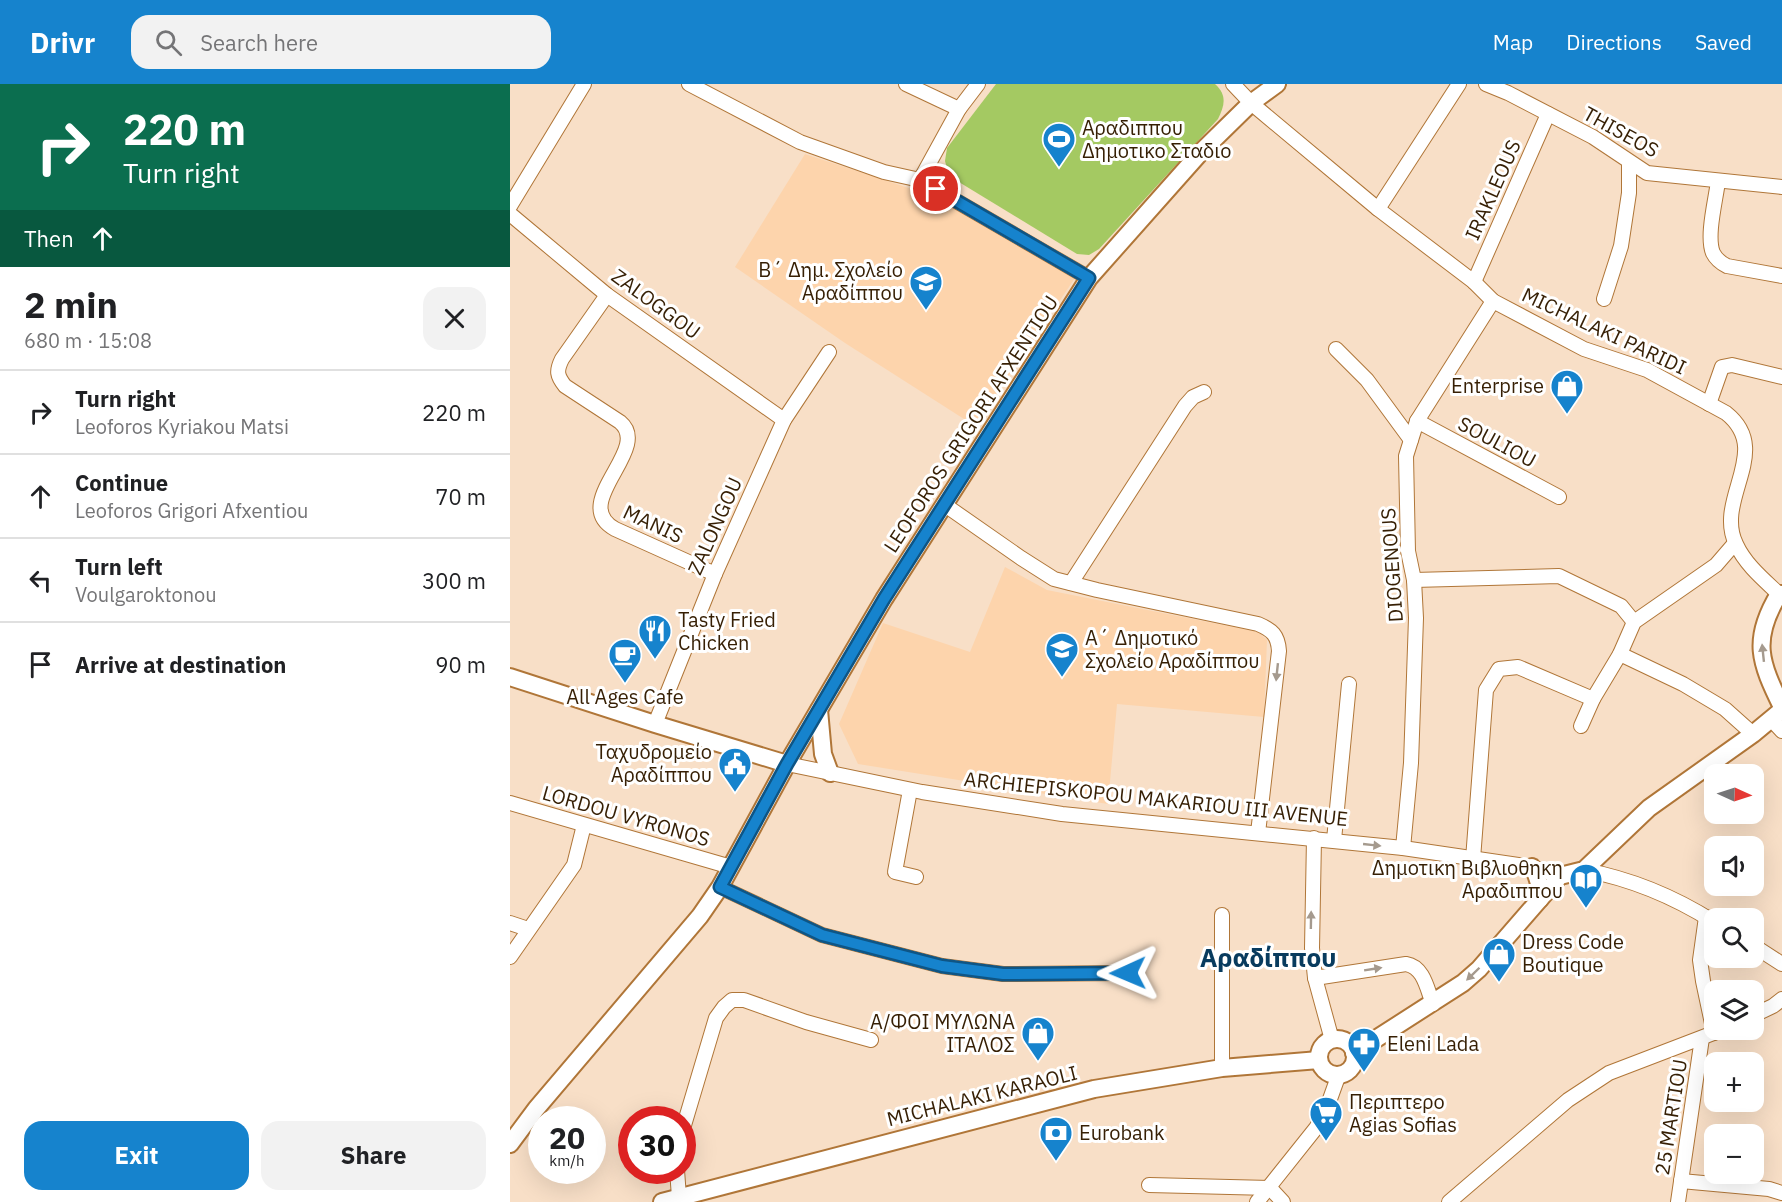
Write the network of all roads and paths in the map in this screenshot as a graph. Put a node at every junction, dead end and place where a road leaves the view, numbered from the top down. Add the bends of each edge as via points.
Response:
1 (584, 84) edge
2 (688, 84) edge
3 (906, 84) edge
4 (978, 84) edge
5 (1233, 84) edge
6 (1277, 84) edge
7 (1459, 84) edge
8 (1486, 84) edge
9 (1251, 103) junction
10 (959, 109) junction
11 (1548, 114) junction
12 (1629, 162) junction
13 (920, 180) junction
14 (1718, 181) junction
15 (1782, 187) edge
16 (510, 206) edge
17 (1378, 209) junction
18 (510, 214) edge
19 (1782, 276) edge
20 (1089, 278) junction
21 (1474, 282) junction
22 (607, 295) junction
23 (1604, 299) dead end
24 (1493, 302) junction
25 (1336, 349) dead end
26 (829, 351) dead end
27 (1782, 377) edge
28 (1204, 392) dead end
29 (1708, 404) junction
30 (784, 420) junction
31 (1417, 421) junction
32 (1411, 440) junction
33 (1559, 497) dead end
34 (945, 505) junction
35 (1735, 543) junction
36 (715, 574) junction
37 (1414, 580) junction
38 (1071, 583) junction
39 (1780, 594) edge
40 (1634, 622) junction
41 (1620, 654) junction
42 (510, 677) edge
43 (1349, 684) dead end
44 (1593, 699) junction
45 (819, 710) junction
46 (1779, 717) edge
47 (655, 724) junction
48 (1581, 726) dead end
49 (1753, 735) junction
50 (787, 764) junction
51 (830, 773) junction
52 (910, 790) junction
53 (510, 803) edge
54 (584, 825) junction
55 (1258, 833) junction
56 (1314, 838) junction
57 (1334, 840) junction
58 (1403, 848) junction
59 (1473, 859) junction
60 (731, 867) junction
61 (1532, 867) junction
62 (1584, 870) junction
63 (1560, 876) junction
64 (916, 877) dead end
65 (720, 887) junction
66 (1540, 899) junction
67 (1222, 915) dead end
68 (1704, 915) edge
69 (510, 923) edge
70 (528, 929) junction
71 (1704, 944) edge
72 (1764, 952) edge
73 (510, 957) edge
74 (1782, 964) edge
75 (1128, 973) dead end
76 (1315, 978) junction
77 (1704, 986) edge
78 (1782, 999) edge
79 (1433, 1004) junction
80 (1764, 1010) edge
81 (1704, 1037) edge
82 (871, 1040) dead end
83 (1332, 1040) junction
84 (1712, 1040) edge
85 (1354, 1053) junction
86 (1319, 1060) junction
87 (1222, 1068) junction
88 (1339, 1074) junction
89 (690, 1106) edge
90 (510, 1144) edge
91 (1681, 1181) junction
92 (678, 1184) edge
93 (1149, 1185) dead end
94 (1270, 1188) junction
95 (1782, 1193) edge
96 (679, 1197) junction
97 (662, 1202) edge
98 (1257, 1202) edge
99 (1283, 1202) edge
100 (1449, 1202) edge
101 (1678, 1202) edge

1 - 16 street
2 - 13 street via 800,142 884,172
3 - 10 street
4 - 10 street
5 - 9 street, MICHALAKI PARIDI
6 - 9 main road, LEOFOROS GRIGORI AFXENTIOU
7 - 17 street
8 - 11 street, THISEOS
9 - 17 street, MICHALAKI PARIDI
9 - 20 main road, LEOFOROS GRIGORI AFXENTIOU via 1200,153
10 - 13 street
11 - 12 street, THISEOS via 1593,137
11 - 21 street, IRAKLEOUS
12 - 14 street, THISEOS via 1647,173
12 - 23 street via 1621,246
13 - 20 street
14 - 15 street, THISEOS
14 - 19 street via 1711,236 1713,255 1727,266
17 - 21 street, MICHALAKI PARIDI
18 - 22 street, ZALOGGOU
20 - 34 main road, LEOFOROS GRIGORI AFXENTIOU
21 - 24 street, MICHALAKI PARIDI
22 - 30 street, ZALOGGOU
22 - 36 street, MANIS via 557,371 565,386 627,430 628,443 600,502 602,518 615,529
24 - 29 street, MICHALAKI PARIDI via 1584,349 1647,370
24 - 31 street, DIOGENOUS
25 - 32 street via 1367,380
26 - 30 street, ZALONGOU
27 - 29 street via 1726,366 1719,371
28 - 38 street via 1185,406
29 - 35 street, MICHALAKI PARIDI via 1736,422 1743,432 1745,462 1732,507
30 - 36 street, ZALONGOU
31 - 32 street, DIOGENOUS
31 - 33 street, SOULIOU
32 - 37 street, DIOGENOUS via 1406,456 1407,516
34 - 38 street via 1054,579
34 - 45 main road, LEOFOROS GRIGORI AFXENTIOU
35 - 39 street, MICHALAKI PARIDI via 1747,562
35 - 40 street via 1716,565
36 - 47 street, ZALONGOU
37 - 40 street via 1559,576 1621,606
37 - 58 street, DIOGENOUS via 1411,763
38 -> 55 street via 1258,624 1275,633 1279,651
46 -> 39 main road via 1761,648 1767,613
40 - 41 street
41 - 44 street
41 - 49 street via 1725,709
42 - 47 main road, ARCHIEPISKOPOU MAKARIOU III AVENUE
43 - 57 street
44 - 48 street
44 - 59 street via 1518,667 1499,669 1486,690
45 - 50 main road, LEOFOROS GRIGORI AFXENTIOU
45 - 51 main road via 823,754
46 - 49 main road
47 - 50 main road, ARCHIEPISKOPOU MAKARIOU III AVENUE
49 - 62 main road via 1649,808
50 - 51 street, ARCHIEPISKOPOU MAKARIOU III AVENUE
50 - 60 main road, LEOFOROS GRIGORI AFXENTIOU
51 - 52 street, ARCHIEPISKOPOU MAKARIOU III AVENUE
52 - 55 street, ARCHIEPISKOPOU MAKARIOU III AVENUE via 1062,814
52 - 64 street via 895,872
53 - 54 street, LORDOU VYRONOS
54 - 60 street, LORDOU VYRONOS
54 - 70 street via 574,865
55 - 56 street, ARCHIEPISKOPOU MAKARIOU III AVENUE
56 - 57 street, ARCHIEPISKOPOU MAKARIOU III AVENUE
76 -> 56 street via 1311,925
57 -> 58 street, ARCHIEPISKOPOU MAKARIOU III AVENUE
58 - 59 street, ARCHIEPISKOPOU MAKARIOU III AVENUE
59 - 61 street, ARCHIEPISKOPOU MAKARIOU III AVENUE
60 - 65 main road, LEOFOROS GRIGORI AFXENTIOU
61 - 63 street, ARCHIEPISKOPOU MAKARIOU III AVENUE
61 - 66 main road via 1538,876
62 - 63 main road
62 - 68 street via 1639,884
63 - 66 main road
65 - 75 street via 822,935 942,966 1003,974
65 - 90 main road, LEOFOROS GRIGORI AFXENTIOU
66 -> 79 main road via 1479,969
67 - 87 street
69 - 70 street
70 - 73 street
71 - 77 street via 1700,960
72 - 74 street
76 -> 79 street via 1412,965 1422,975
76 - 83 street
78 - 80 street
79 - 85 main road
81 - 100 street via 1609,1073 1568,1100
82 - 89 street via 744,1000 732,1000 716,1018
83 - 85 main road via 1343,1040
83 - 86 main road via 1323,1045
84 - 91 street, 25 MARTIOU
85 - 88 main road via 1353,1064
86 - 87 main road, MICHALAKI KARAOLI
86 - 88 main road via 1329,1073
87 - 96 main road, MICHALAKI KARAOLI via 1071,1094
88 - 94 street via 1316,1128
91 - 95 street
91 - 101 street, 25 MARTIOU
92 - 96 street
93 - 94 street
94 - 98 street
94 - 99 street
96 - 97 main road, MICHALAKI KARAOLI

